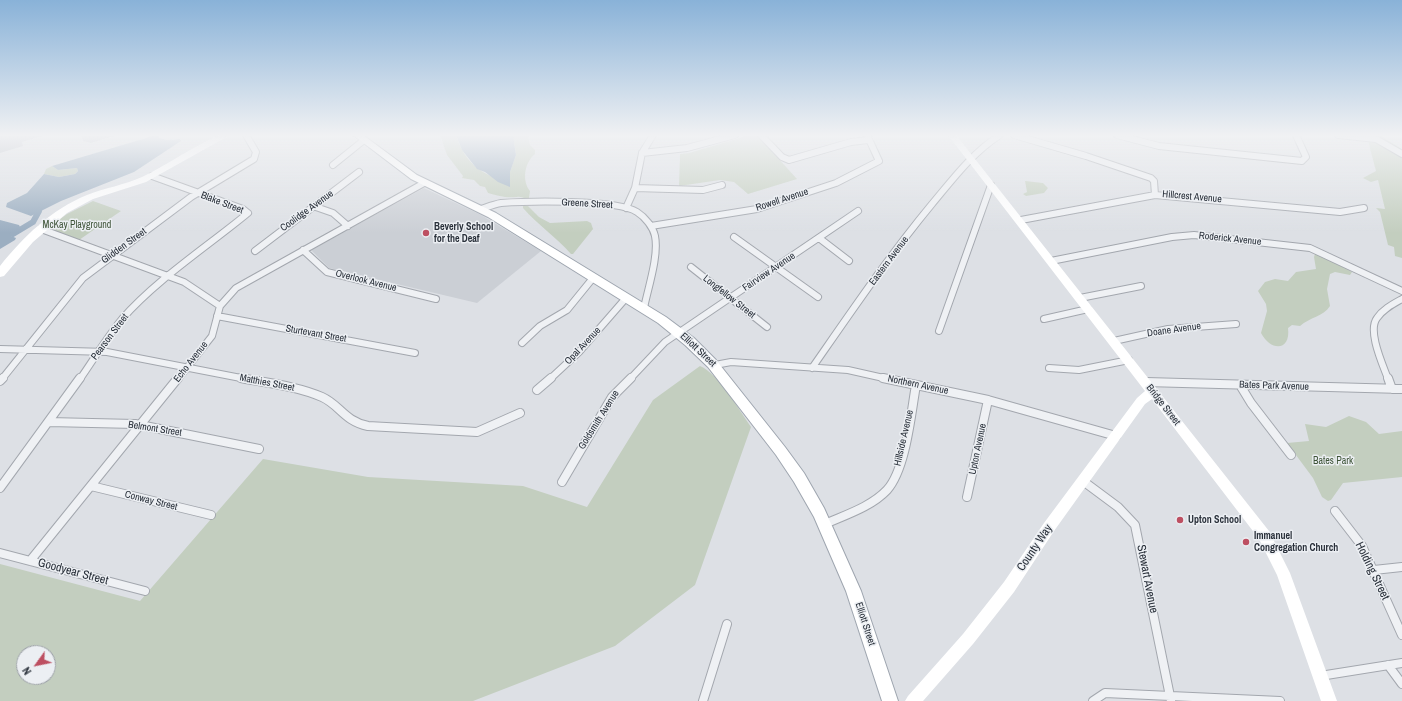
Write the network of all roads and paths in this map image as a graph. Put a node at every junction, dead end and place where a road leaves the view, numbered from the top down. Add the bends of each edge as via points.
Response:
1 (166, 168) edge
2 (239, 168) edge
3 (400, 168) edge
4 (639, 168) edge
5 (866, 168) edge
6 (964, 168) edge
7 (978, 168) edge
8 (1121, 168) edge
9 (359, 172) dead end
10 (152, 176) junction
11 (424, 183) junction
12 (722, 185) dead end
13 (991, 185) junction
14 (635, 188) junction
15 (197, 193) junction
16 (1155, 195) junction
17 (313, 206) junction
18 (626, 208) junction
19 (1364, 208) dead end
20 (481, 209) junction
21 (858, 211) dead end
22 (248, 213) joint
23 (1021, 220) junction
24 (348, 226) junction
25 (651, 226) junction
26 (41, 229) junction
27 (734, 237) dead end
28 (818, 238) junction
29 (303, 250) junction
30 (255, 251) dead end
31 (111, 256) junction
32 (849, 261) dead end
33 (1051, 261) junction
34 (691, 267) dead end
35 (776, 267) junction
36 (0, 273) edge
37 (169, 277) junction
38 (593, 278) junction
39 (1141, 286) dead end
40 (1402, 291) edge
41 (818, 297) dead end
42 (626, 298) junction
43 (730, 298) junction
44 (1080, 298) junction
45 (436, 299) dead end
46 (1402, 299) edge
47 (220, 306) junction
48 (644, 308) junction
49 (1088, 309) junction
50 (217, 316) junction
51 (1044, 319) dead end
52 (1236, 324) dead end
53 (767, 327) dead end
54 (679, 332) junction
55 (939, 332) dead end
56 (1114, 341) junction
57 (522, 343) dead end
58 (0, 349) edge
59 (23, 350) junction
60 (98, 352) junction
61 (415, 352) dead end
62 (1129, 360) junction
63 (716, 365) junction
64 (187, 368) junction
65 (812, 368) junction
66 (1048, 368) dead end
67 (0, 380) edge
68 (916, 385) junction
69 (1240, 385) junction
70 (1149, 387) junction
71 (1392, 389) junction
72 (1402, 389) edge
73 (537, 390) dead end
74 (988, 400) junction
75 (520, 412) dead end
76 (49, 422) junction
77 (141, 425) junction
78 (1116, 436) junction
79 (259, 450) dead end
80 (1291, 455) dead end
81 (1083, 480) junction
82 (562, 482) dead end
83 (91, 486) junction
84 (0, 488) edge
85 (968, 497) dead end
86 (1335, 512) dead end
87 (211, 515) dead end
88 (825, 524) junction
89 (0, 553) edge
90 (30, 561) junction
91 (1402, 567) edge
92 (1374, 570) junction
93 (146, 591) dead end
94 (727, 624) dead end
95 (1402, 635) edge
96 (1402, 663) edge
97 (1388, 665) junction
98 (1320, 676) junction
99 (1402, 684) edge
100 (1170, 698) edge
101 (703, 701) edge
102 (890, 701) edge
103 (913, 701) edge
104 (1093, 701) edge
105 (1280, 701) edge
106 (1329, 701) edge

1 - 10 main road
2 - 15 street, Glidden Street
3 - 11 main road, Elliott Street
4 - 14 street
5 - 25 street, Rowell Avenue via 836,183 757,209
6 - 65 street, Eastern Avenue via 928,209
7 - 13 main road, Bridge Street
8 - 16 street via 1151,178 1154,181
9 - 17 street, Coolidge Avenue
10 - 15 street, Blake Street
10 - 26 main road via 79,202
11 - 20 main road, Elliott Street
11 - 24 street, Echo Avenue
12 - 14 street via 703,190
13 - 23 main road, Bridge Street
13 - 55 street
14 - 18 street
15 - 22 street, Blake Street
15 - 31 street, Glidden Street
16 - 19 street, Hillcrest Avenue via 1340,212
16 - 23 street, Hillcrest Avenue
17 - 24 street via 333,213
17 - 30 street, Coolidge Avenue
18 - 20 street, Greene Street via 615,204 551,202 500,203
18 - 25 street, Greene Street via 643,216
20 - 38 main road, Elliott Street
21 - 28 street, Fairview Avenue
22 - 37 street, Pearson Street
23 - 33 main road, Bridge Street
24 - 29 street, Echo Avenue
25 - 48 street via 656,251
26 - 31 street
26 - 36 main road
27 - 35 street
28 - 32 street
28 - 35 street, Fairview Avenue
29 - 45 street, Overlook Avenue via 327,272
29 - 47 street, Echo Avenue via 236,288
31 - 37 street
31 - 59 street, Glidden Street via 83,278
33 - 40 street, Roderick Avenue via 1194,235 1310,248
33 - 44 main road, Bridge Street
34 - 43 street, Longfellow Street
35 - 41 street
35 - 43 street, Fairview Avenue
37 - 47 street via 198,289 207,299
37 - 60 street, Pearson Street via 135,305
38 - 42 main road, Elliott Street
38 - 57 street via 574,303 540,326
39 - 44 street
42 - 48 main road, Elliott Street
42 - 73 street, Opal Avenue via 579,352
43 - 53 street, Longfellow Street
43 - 54 street, Fairview Avenue
44 - 49 main road, Bridge Street
46 - 71 street via 1375,319 1373,326
47 - 50 street, Echo Avenue
48 - 54 main road, Elliott Street
49 - 51 street
49 - 56 main road, Bridge Street
50 - 61 street, Sturtevant Street
50 - 64 street, Echo Avenue via 212,336
52 - 56 street, Doane Avenue via 1168,329
54 - 63 main road, Elliott Street
54 - 82 street, Goldsmith Avenue via 665,342 612,397
56 - 62 main road, Bridge Street
58 - 59 street, Matthies Street
59 - 60 street, Matthies Street
59 - 67 street, Glidden Street
60 - 64 street, Matthies Street
60 - 76 street, Pearson Street
62 - 66 street via 1089,370 1064,371
62 - 70 main road, Bridge Street
63 - 65 street, Northern Avenue via 731,362
63 - 88 main road, Elliott Street via 796,472
64 - 75 street, Matthies Street via 315,393 349,419 368,426 477,432
64 - 77 street, Echo Avenue
65 - 68 street, Northern Avenue via 848,370
68 - 74 street, Northern Avenue
68 - 88 street, Hillside Avenue via 904,448 891,485 872,500
69 - 70 street, Bates Park Avenue
69 - 71 street, Bates Park Avenue
69 - 80 street via 1250,403
70 - 78 main road, County Way
70 - 98 main road, Bridge Street via 1264,535 1283,573
71 - 72 street, Bates Park Avenue
74 - 78 street, Northern Avenue
74 - 85 street, Upton Avenue
76 - 77 street, Belmont Street
76 - 84 street, Pearson Street
77 - 79 street, Belmont Street
77 - 83 street, Echo Avenue
78 - 81 main road, County Way
81 - 100 street, Stewart Avenue via 1118,507 1135,525
81 - 103 main road, County Way via 1009,587
83 - 87 street, Conway Street
83 - 90 street, Echo Avenue
86 - 92 street, Holding Street via 1362,546
88 - 102 main road, Elliott Street via 856,596
89 - 90 street, Goodyear Street
90 - 93 street, Goodyear Street
91 - 92 street
92 - 95 street, Holding Street
94 - 101 street
96 - 97 street
97 - 98 street
97 - 99 street
98 - 106 main road, Bridge Street
100 - 104 street via 1105,694
100 - 105 street

